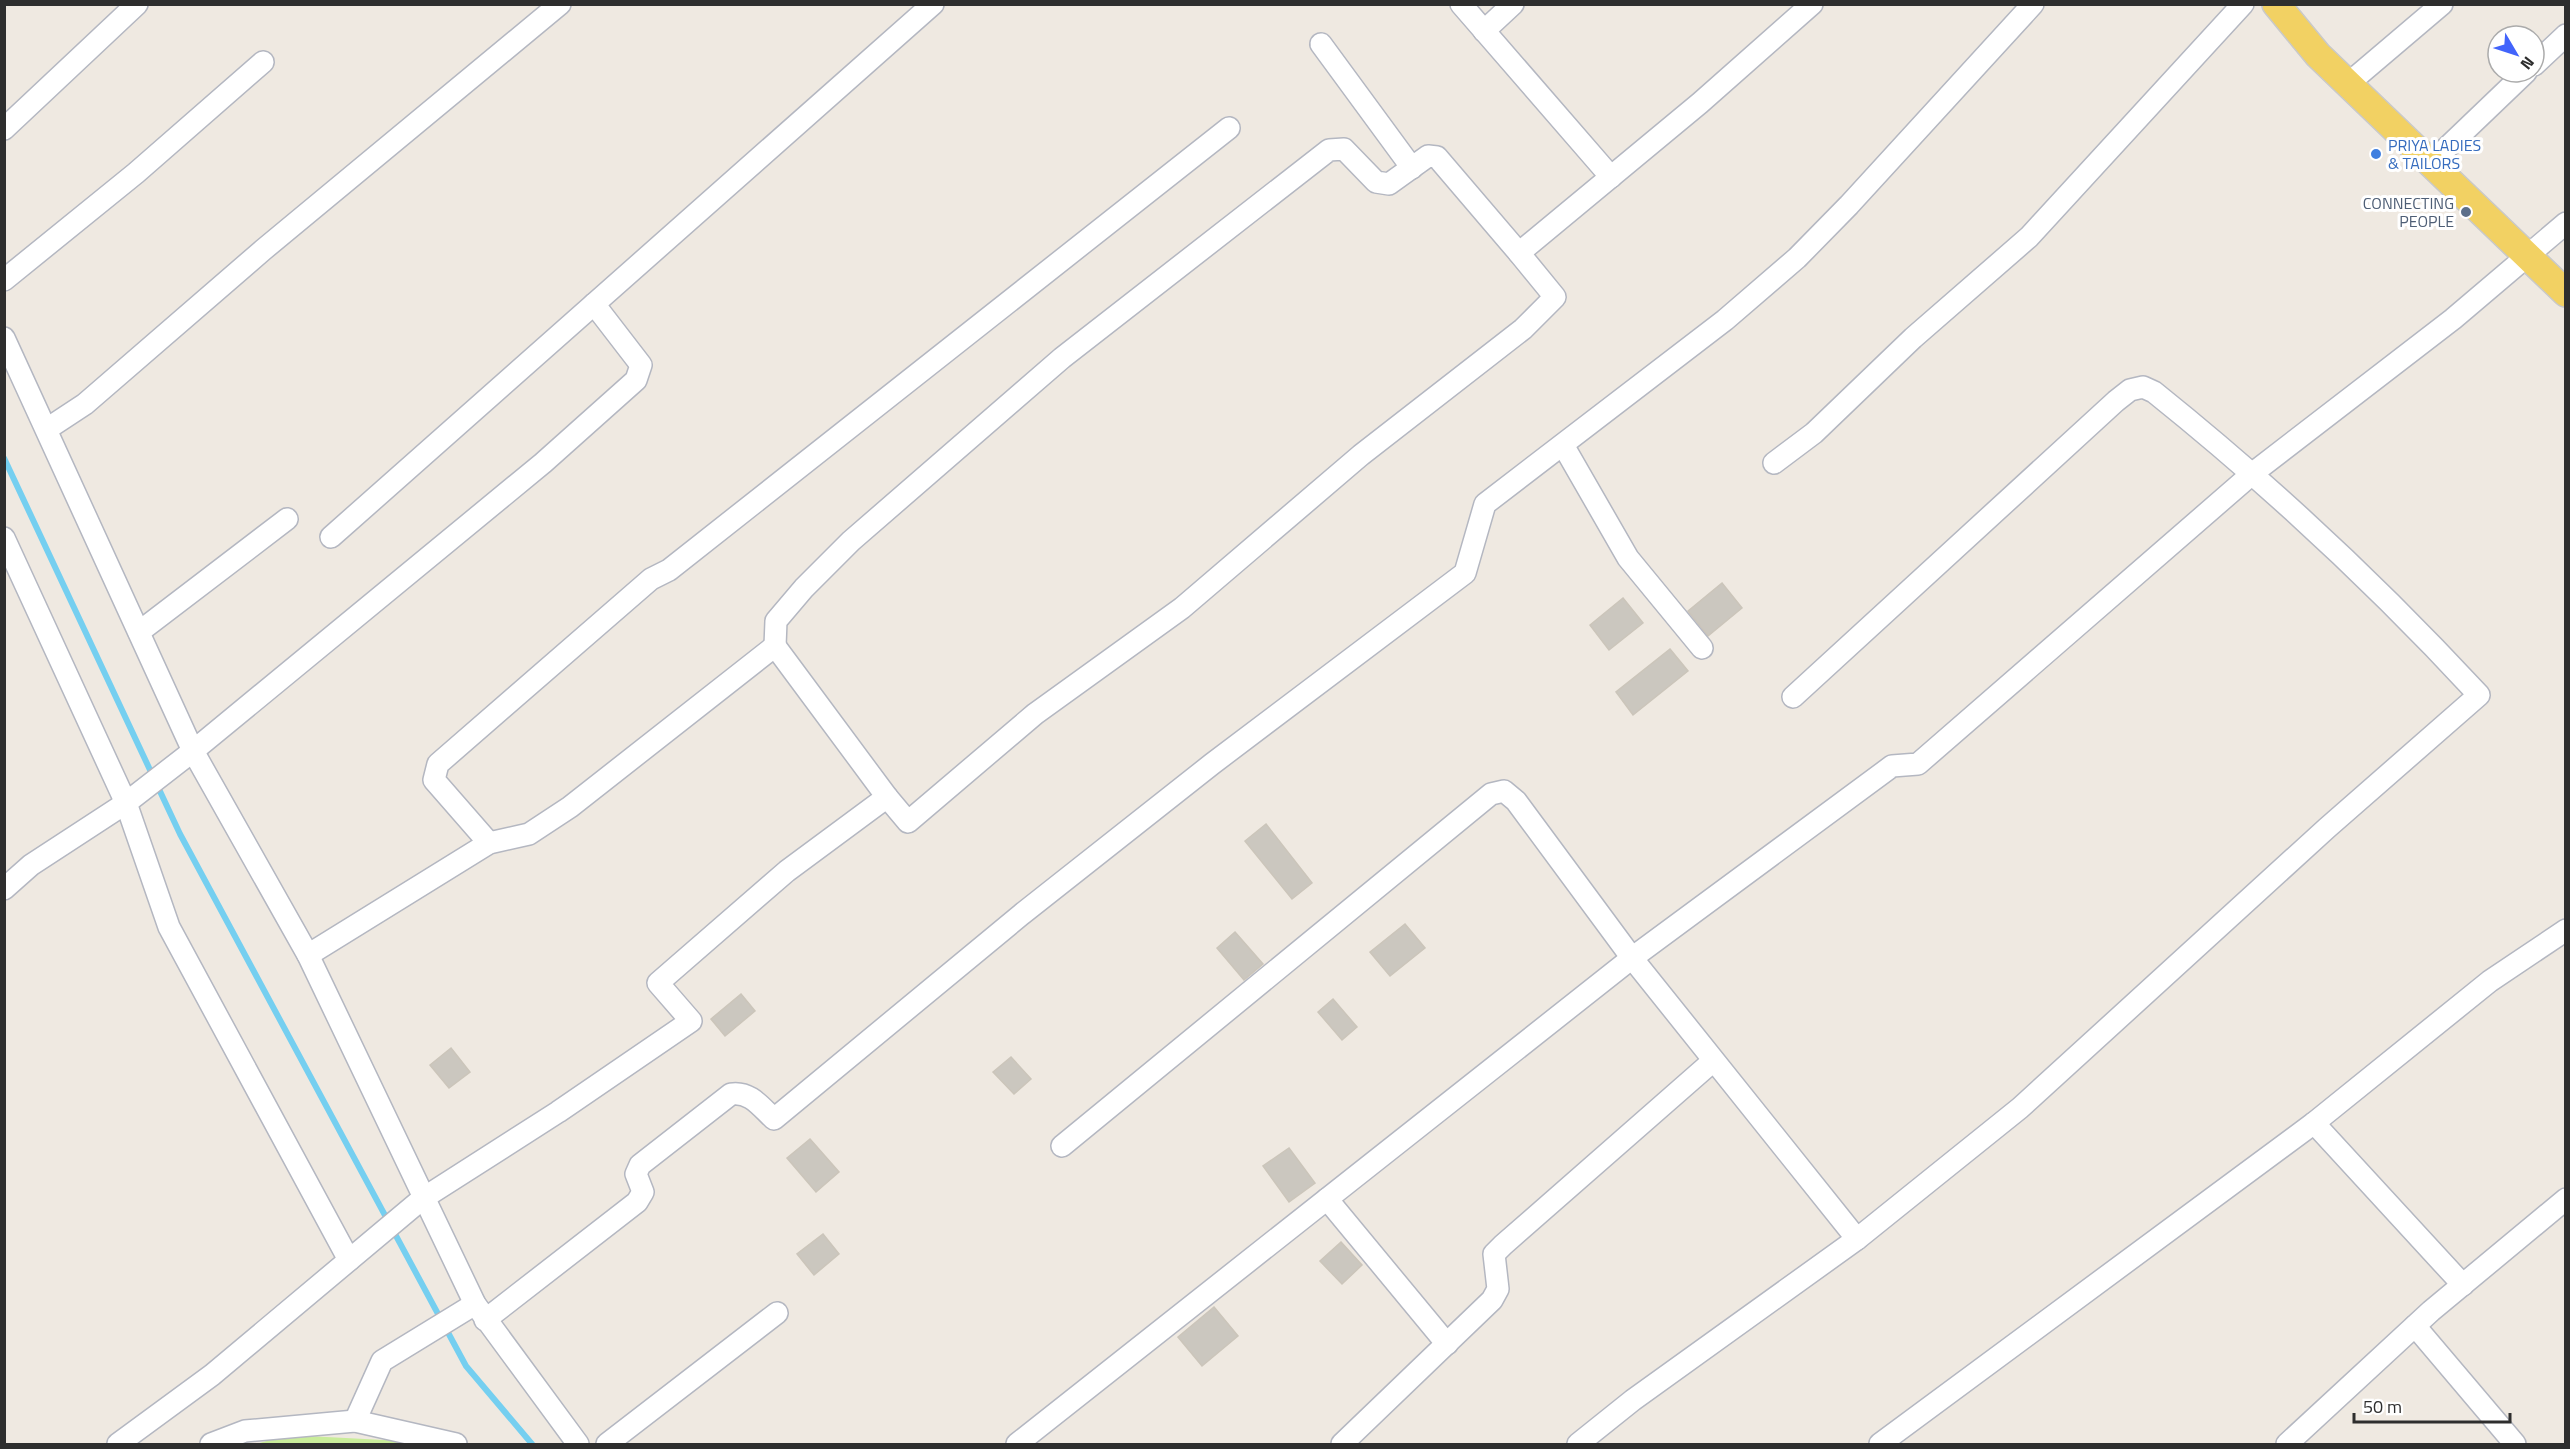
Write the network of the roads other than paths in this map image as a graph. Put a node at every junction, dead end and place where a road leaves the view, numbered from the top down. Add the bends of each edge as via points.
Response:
1 (137, 4) edge
2 (560, 4) edge
3 (933, 4) edge
4 (1461, 4) edge
5 (1513, 4) edge
6 (1812, 4) edge
7 (2033, 4) edge
8 (2243, 4) edge
9 (2276, 4) edge
10 (2442, 4) edge
11 (1484, 31) junction
12 (2565, 34) edge
13 (1321, 44) dead end
14 (2546, 53) edge
15 (263, 62) dead end
16 (2349, 83) junction
17 (2513, 84) edge
18 (1229, 128) dead end
19 (4, 129) edge
20 (2432, 162) junction
21 (1412, 168) junction
22 (1611, 177) junction
23 (2565, 223) edge
24 (1519, 253) junction
25 (2527, 253) junction
26 (4, 280) edge
27 (2565, 293) edge
28 (594, 304) junction
29 (4, 338) edge
30 (47, 429) junction
31 (1563, 445) junction
32 (1774, 463) dead end
33 (2253, 473) junction
34 (287, 519) dead end
35 (331, 537) dead end
36 (4, 538) edge
37 (139, 632) junction
38 (775, 646) junction
39 (1702, 648) dead end
40 (1793, 697) dead end
41 (193, 751) junction
42 (887, 797) junction
43 (126, 803) junction
44 (489, 843) junction
45 (4, 889) edge
46 (2565, 930) edge
47 (308, 955) junction
48 (1632, 958) junction
49 (1713, 1061) junction
50 (2314, 1123) junction
51 (1062, 1146) dead end
52 (422, 1199) junction
53 (1328, 1199) junction
54 (2565, 1199) edge
55 (1857, 1239) junction
56 (349, 1260) junction
57 (2463, 1285) junction
58 (480, 1312) junction
59 (777, 1313) dead end
60 (2415, 1326) junction
61 (1446, 1344) junction
62 (355, 1421) junction
63 (118, 1444) edge
64 (211, 1444) edge
65 (456, 1444) edge
66 (578, 1444) edge
67 (607, 1444) edge
68 (1017, 1444) edge
69 (1342, 1444) edge
70 (1578, 1444) edge
71 (1880, 1444) edge
72 (2287, 1444) edge
73 (2515, 1444) edge

1 - 19 street
2 - 30 street via 263,250 85,404
3 - 28 street
4 - 11 street
5 - 11 street
6 - 22 street
7 - 31 street via 1797,258 1725,320
8 - 32 street via 2029,237 1913,338 1814,433
9 - 16 main road via 2318,55
10 - 16 street
11 - 22 street
12 - 14 street
13 - 21 street
15 - 26 street via 136,173
16 - 20 main road
17 - 20 street
18 - 44 street via 678,563 651,579 438,764 434,780
20 - 25 main road
21 - 24 street via 1428,156 1437,157
21 - 38 street via 1383,184 1376,182 1344,149 1329,150 1062,358 851,541 776,621
22 - 24 street
23 - 25 street
24 - 42 street via 1555,297 1523,329 1361,454 1182,608 1035,714 908,822
25 - 27 main road
25 - 33 street via 2453,319
28 - 35 street
28 - 41 street via 641,365 636,380 543,463
29 - 30 street
30 - 37 street
31 - 39 street via 1629,558
31 - 58 street via 1485,504 1465,573 1022,914 774,1119 750,1097 731,1094 640,1165 636,1174 643,1192 637,1202
33 - 40 street via 2154,392 2143,387 2130,390
33 - 48 street via 1918,764 1892,766
33 - 55 street via 2366,579 2479,695 2020,1108
34 - 37 street
36 - 43 street
37 - 41 street
38 - 42 street
38 - 44 street via 570,807 529,834
41 - 43 street
41 - 47 street
42 - 52 street via 787,871 658,983 691,1021
43 - 45 street via 31,865
43 - 56 street via 169,927
44 - 47 street
46 - 50 street via 2490,981
47 - 52 street
48 - 49 street
48 - 51 street via 1516,801 1504,791 1491,794
48 - 53 street
49 - 55 street
49 - 61 street via 1494,1254 1498,1289 1492,1300
50 - 57 street
50 - 71 street
52 - 56 street
52 - 58 street
53 - 61 street
53 - 68 street
54 - 57 street
55 - 70 street
56 - 63 street via 212,1374
57 - 60 street
58 - 62 street via 452,1318 382,1361
58 - 66 street
59 - 67 street
60 - 72 street
60 - 73 street
61 - 69 street
62 - 64 street via 245,1431
62 - 65 street

